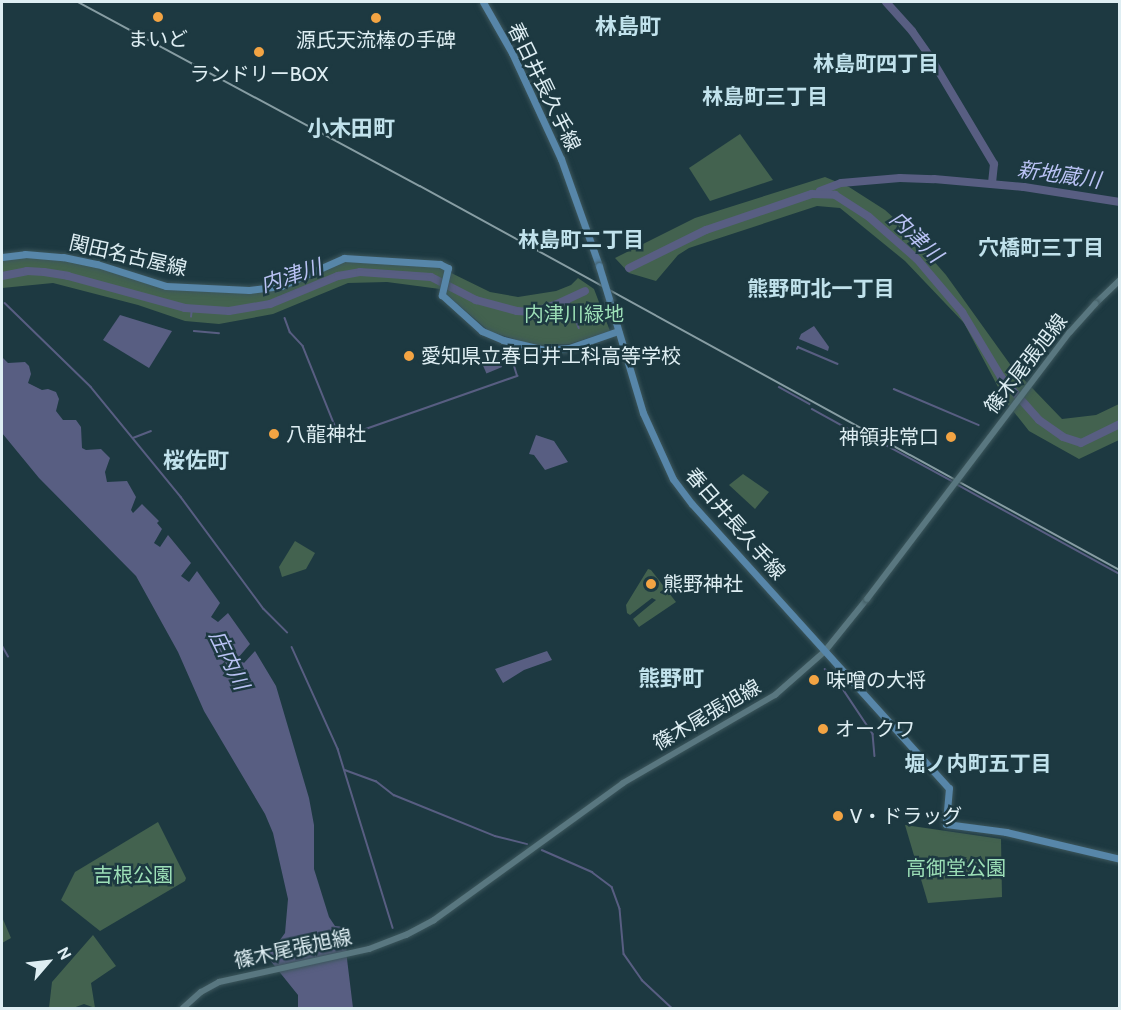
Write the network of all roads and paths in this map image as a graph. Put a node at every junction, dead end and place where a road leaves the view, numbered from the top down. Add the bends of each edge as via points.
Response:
1 (483, 2) edge
2 (2, 257) edge
3 (1119, 280) edge
4 (618, 331) junction
5 (825, 651) junction
6 (1119, 859) edge
7 (183, 1008) edge

1 - 4 main road, 春日井長久手線, bridge via 512,53 561,159
2 - 4 main road, 関田名古屋線 via 63,257 154,283 192,289 268,289 350,257 441,264 448,268 442,295 482,331 524,347 569,348
3 - 5 main road, 篠木尾張旭線, bridge via 1071,332
4 - 5 main road, 春日井長久手線 via 649,430 674,479
5 - 6 main road, 春日井長久手線 via 949,788 946,824 1006,832
5 - 7 main road, 篠木尾張旭線 via 775,695 623,783 444,914 406,935 369,948 214,984

